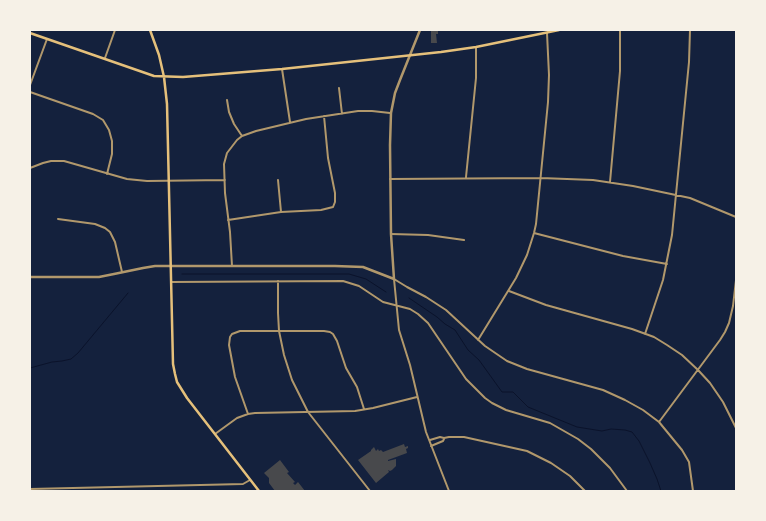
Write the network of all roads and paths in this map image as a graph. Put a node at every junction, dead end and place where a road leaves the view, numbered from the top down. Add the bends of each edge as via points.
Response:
1 (115, 30) edge
2 (150, 30) edge
3 (420, 30) edge
4 (559, 30) edge
5 (620, 30) edge
6 (690, 30) edge
7 (30, 33) edge
8 (547, 33) junction
9 (46, 39) junction
10 (476, 47) junction
11 (411, 55) junction
12 (105, 58) junction
13 (282, 68) junction
14 (164, 77) junction
15 (30, 85) edge
16 (339, 88) dead end
17 (30, 92) edge
18 (227, 100) dead end
19 (342, 114) junction
20 (391, 114) junction
21 (324, 116) junction
22 (290, 122) junction
23 (242, 136) junction
24 (30, 168) edge
25 (107, 174) junction
26 (466, 178) junction
27 (541, 178) junction
28 (390, 179) junction
29 (224, 180) junction
30 (278, 180) dead end
31 (168, 181) junction
32 (610, 182) junction
33 (676, 194) junction
34 (281, 212) junction
35 (736, 218) edge
36 (58, 219) dead end
37 (228, 220) junction
38 (534, 233) junction
39 (391, 234) junction
40 (464, 240) dead end
41 (667, 264) junction
42 (170, 266) junction
43 (232, 266) junction
44 (122, 272) junction
45 (30, 277) edge
46 (394, 279) junction
47 (736, 280) edge
48 (278, 281) junction
49 (171, 282) junction
50 (509, 291) junction
51 (397, 305) junction
52 (280, 331) junction
53 (645, 334) junction
54 (478, 340) junction
55 (698, 370) junction
56 (418, 397) junction
57 (364, 410) junction
58 (308, 412) junction
59 (248, 414) junction
60 (659, 422) junction
61 (736, 428) edge
62 (215, 434) junction
63 (444, 438) junction
64 (429, 441) junction
65 (432, 446) junction
66 (250, 480) junction
67 (119, 487) junction
68 (30, 489) edge
69 (119, 491) edge
70 (259, 491) edge
71 (370, 491) edge
72 (449, 491) edge
73 (585, 491) edge
74 (627, 491) edge
75 (693, 491) edge

1 - 12 street
2 - 14 main road
3 - 11 street
4 - 8 main road
5 - 32 street via 620,71
6 - 33 street
7 - 9 main road
8 - 10 main road
8 - 27 street via 549,88
9 - 12 main road
9 - 15 street
10 - 11 main road
10 - 26 street
11 - 13 main road
11 - 20 street
12 - 14 main road
13 - 14 main road
13 - 22 street
14 - 31 main road
16 - 19 street
17 - 25 street via 103,120 112,141
18 - 23 street
19 - 20 street via 365,111
19 - 21 street
20 - 28 street
21 - 22 street
21 - 34 street via 335,193 333,207
22 - 23 street
23 - 29 street via 227,153
24 - 25 street via 43,162 64,161
25 - 31 street via 133,180
26 - 27 street
26 - 28 street
27 - 32 street
27 - 38 street
28 - 39 street
29 - 31 street
29 - 37 street
30 - 34 street
31 - 42 main road
32 - 33 street
33 - 35 street via 698,200
33 - 41 street
34 - 37 street
36 - 44 street via 95,224 110,232
37 - 43 street
38 - 41 street
38 - 50 street
39 - 40 street
39 - 46 street
41 - 53 street
42 - 43 street
42 - 44 street
42 - 49 main road
43 - 46 street via 355,266
44 - 45 street via 99,277
46 - 51 street
46 - 54 street via 446,310
47 - 55 street via 725,332
48 - 49 street
48 - 51 street via 348,282 383,302
48 - 52 street
49 - 62 main road via 175,374 180,388
50 - 53 street
50 - 54 street
51 - 56 street via 399,330
51 - 74 street via 410,308 423,318 466,379 485,398 506,410 550,424 578,439 592,449
52 - 57 street via 324,331 335,336
52 - 58 street via 290,374
52 - 59 street via 240,331 230,337 235,377
53 - 55 street via 682,355
54 - 60 street via 516,365 614,395 634,404
55 - 60 street
55 - 61 street via 724,402
56 - 57 street
56 - 64 street
57 - 58 street
58 - 59 street
58 - 71 street
59 - 62 street
60 - 75 street via 686,456
62 - 66 main road
63 - 64 street
63 - 65 street
63 - 73 street via 473,438 527,451 570,476
64 - 65 street
65 - 72 street
66 - 67 street via 243,484
66 - 70 main road
67 - 68 street
67 - 69 street

